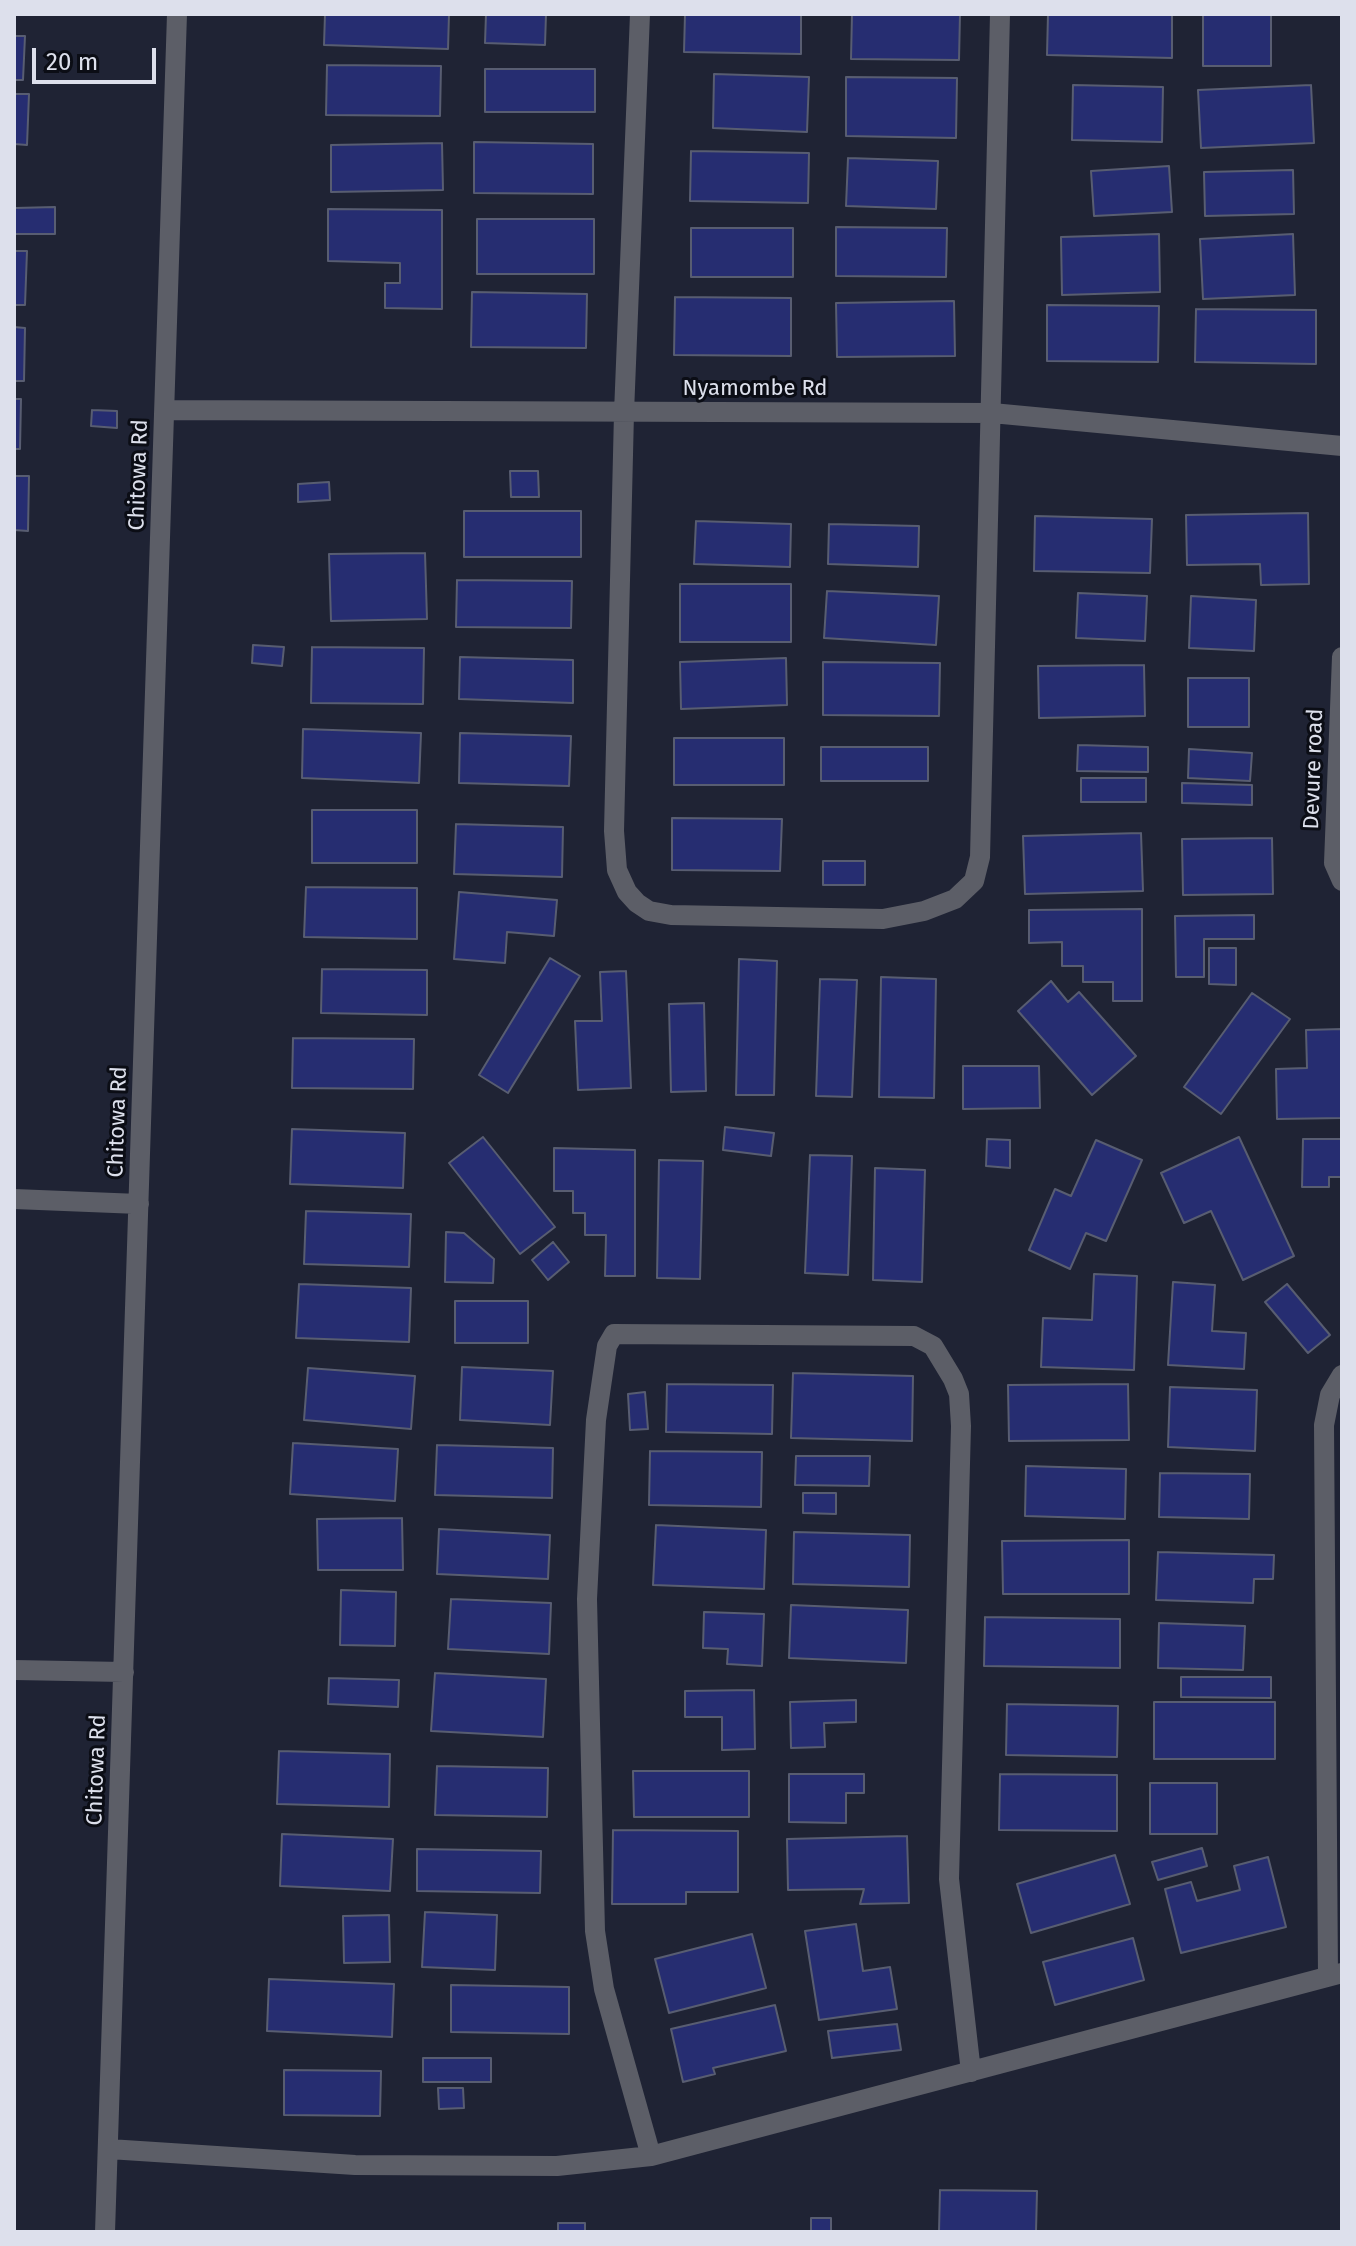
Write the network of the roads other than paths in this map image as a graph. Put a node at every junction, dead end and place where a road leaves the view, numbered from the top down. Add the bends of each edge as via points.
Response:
1 (177, 14) edge
2 (640, 14) edge
3 (1000, 14) edge
4 (166, 410) junction
5 (624, 413) junction
6 (992, 413) junction
7 (1342, 446) edge
8 (1342, 657) edge
9 (1342, 881) edge
10 (14, 1199) edge
11 (139, 1204) junction
12 (1342, 1375) edge
13 (14, 1670) edge
14 (124, 1672) junction
15 (1335, 1974) edge
16 (971, 2072) junction
17 (109, 2149) junction
18 (651, 2156) junction
19 (105, 2232) edge

1 - 4 street, Chitowa Rd
2 - 5 street
3 - 6 street
4 - 5 street, Nyamombe Rd
4 - 11 street, Chitowa Rd
5 - 6 street, Nyamombe Rd
5 - 6 street via 614,831 617,870 627,892 649,911 671,915 883,919 955,899 974,881 980,857
6 - 7 street, Nyamombe Rd
8 - 9 street, Devure road via 1334,863
10 - 11 street
11 - 14 street, Chitowa Rd
12 - 15 street via 1330,1395 1324,1425
13 - 14 street
14 - 17 street, Chitowa Rd
15 - 16 street
16 - 18 street
16 - 18 street via 949,1879 961,1426 953,1379 933,1346 914,1336 614,1334 607,1346 596,1420 587,1599 595,1931 604,1989
17 - 18 street via 355,2165 557,2166
17 - 19 street, Chitowa Rd

